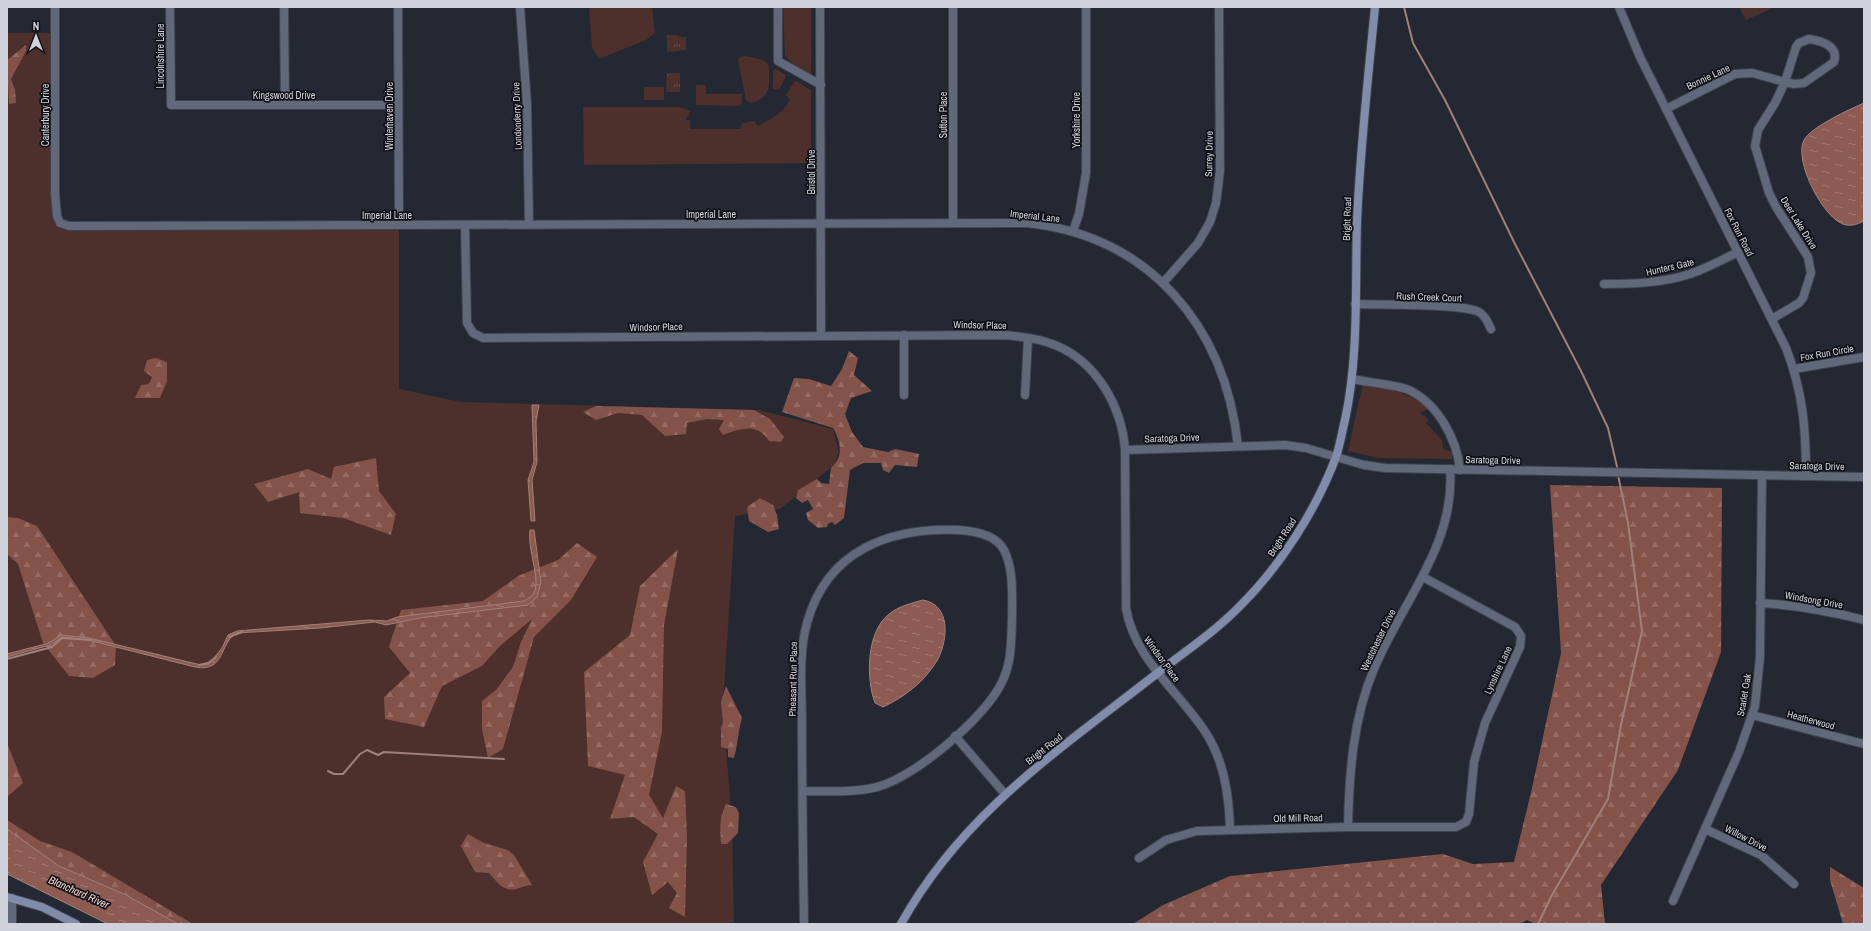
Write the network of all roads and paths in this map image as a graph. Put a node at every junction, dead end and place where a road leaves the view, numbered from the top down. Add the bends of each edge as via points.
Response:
1 (55, 7) edge
2 (170, 7) edge
3 (284, 7) edge
4 (398, 7) edge
5 (520, 7) edge
6 (778, 7) edge
7 (820, 7) edge
8 (953, 7) edge
9 (1086, 7) edge
10 (1219, 7) edge
11 (1375, 7) edge
12 (1619, 7) edge
13 (1784, 82) junction
14 (821, 85) junction
15 (170, 105) joint
16 (398, 105) junction
17 (285, 106) junction
18 (1666, 109) junction
19 (60, 223) joint
20 (821, 223) junction
21 (953, 223) junction
22 (529, 224) junction
23 (399, 225) junction
24 (465, 225) junction
25 (1073, 231) junction
26 (1738, 252) junction
27 (1163, 283) junction
28 (1604, 284) dead end
29 (1355, 304) junction
30 (1772, 319) junction
31 (1491, 329) dead end
32 (904, 335) junction
33 (821, 336) junction
34 (1028, 338) junction
35 (1864, 357) edge
36 (1794, 369) junction
37 (1352, 379) junction
38 (904, 395) dead end
39 (1025, 395) dead end
40 (1238, 446) junction
41 (1125, 450) junction
42 (1336, 457) junction
43 (1450, 470) junction
44 (1460, 470) junction
45 (1762, 475) junction
46 (1806, 476) junction
47 (1864, 477) edge
48 (1423, 577) junction
49 (1760, 603) junction
50 (1864, 620) edge
51 (1159, 673) junction
52 (1752, 715) junction
53 (955, 736) junction
54 (1864, 744) edge
55 (803, 791) junction
56 (1005, 794) junction
57 (1464, 824) joint
58 (1348, 827) junction
59 (1230, 829) junction
60 (1705, 829) junction
61 (1138, 858) dead end
62 (1794, 884) dead end
63 (9, 898) edge
64 (1673, 901) dead end
65 (12, 924) edge
66 (76, 924) edge
67 (804, 924) edge
68 (901, 924) edge

1 - 19 street, Canterbury Drive via 55,194
2 - 15 street, Lincolnshire Lane
3 - 17 street
4 - 16 street, Winterhaven Drive
5 - 22 street, Londonderry Drive via 527,104
6 - 14 street via 778,60
7 - 14 street, Bristol Drive
8 - 21 street, Sutton Place
9 - 25 street, Yorkshire Drive via 1086,173 1079,214
10 - 27 street, Surrey Drive via 1220,171 1216,203 1210,222 1198,243
11 - 29 main road, Bright Road via 1361,155
12 - 18 street, Fox Run Road via 1626,27
13 - 13 street, Bonnie Lane via 1799,84 1809,81 1834,62 1834,49 1814,40 1799,43
13 - 18 street, Bonnie Lane via 1752,73 1735,74
13 - 30 street, Deer Lake Drive via 1776,103 1758,130 1755,146 1769,193 1808,256 1811,273 1803,298
14 - 20 street, Bristol Drive
15 - 17 street, Kingswood Drive
16 - 17 street, Kingswood Drive
16 - 23 street, Winterhaven Drive
18 - 26 street, Fox Run Road
19 - 23 street, Imperial Lane via 69,226
20 - 21 street, Imperial Lane
20 - 22 street, Imperial Lane
20 - 33 street, Bristol Drive
21 - 25 street, Imperial Lane via 1027,223 1051,225
22 - 24 street, Imperial Lane
23 - 24 street, Imperial Lane
24 - 33 street, Windsor Place via 467,322 469,328 478,336
25 - 27 street, Imperial Lane via 1120,252
26 - 28 street, Hunters Gate via 1704,268 1668,279 1647,283
26 - 30 street, Fox Run Road
27 - 40 street, Imperial Lane via 1192,315 1218,361 1232,406
29 - 31 street, Rush Creek Court via 1469,309 1484,315
29 - 37 main road, Bright Road
30 - 36 street, Fox Run Road
32 - 33 street, Windsor Place
32 - 34 street, Windsor Place via 1001,335
32 - 38 street
34 - 39 street
34 - 41 street, Windsor Place via 1066,350 1094,374 1117,410
35 - 36 street, Fox Run Circle
36 - 46 street, Fox Run Road via 1804,411
37 - 42 main road, Bright Road
37 - 44 street via 1408,390 1424,399 1437,412 1456,446
40 - 41 street, Saratoga Drive
40 - 42 street, Saratoga Drive via 1296,446
41 - 51 street, Windsor Place via 1126,608 1135,639
42 - 43 street, Saratoga Drive via 1374,467
42 - 51 main road, Bright Road via 1298,531 1264,580 1226,619
43 - 44 street, Saratoga Drive
43 - 48 street, Westchester Drive via 1449,499 1442,531
44 - 45 street, Saratoga Drive
45 - 46 street, Saratoga Drive
45 - 49 street, Scarlet Oak
46 - 47 street, Saratoga Drive
48 - 57 street, Lynshire Lane via 1516,627 1521,636 1518,652 1485,722 1474,762 1468,819
48 - 58 street, Westchester Drive via 1389,637 1370,680 1354,749
49 - 50 street, Windsong Drive via 1821,609
49 - 52 street, Scarlet Oak via 1758,684
51 - 56 main road, Bright Road
51 - 59 street, Windsor Place via 1205,730 1215,749 1227,791
52 - 54 street, Heatherwood
52 - 60 street, Scarlet Oak via 1739,752
53 - 55 street, Pheasant Run Place via 917,768 888,784 857,790
53 - 55 street, Pheasant Run Place via 982,712 992,699 1003,681 1008,665 1011,644 1011,585 1010,569 1004,550 992,539 973,532 914,531 883,539 855,554 839,568 819,593 807,623 802,655
53 - 56 street
55 - 67 street, Pheasant Run Place
56 - 68 main road, Bright Road via 981,816 952,849
57 - 58 street, Old Mill Road via 1456,827
58 - 59 street, Old Mill Road
59 - 61 street, Old Mill Road via 1198,831 1176,836 1156,845
60 - 62 street, Willow Drive via 1762,855
60 - 64 street, Scarlet Oak
63 - 65 street
63 - 66 main road via 42,907

